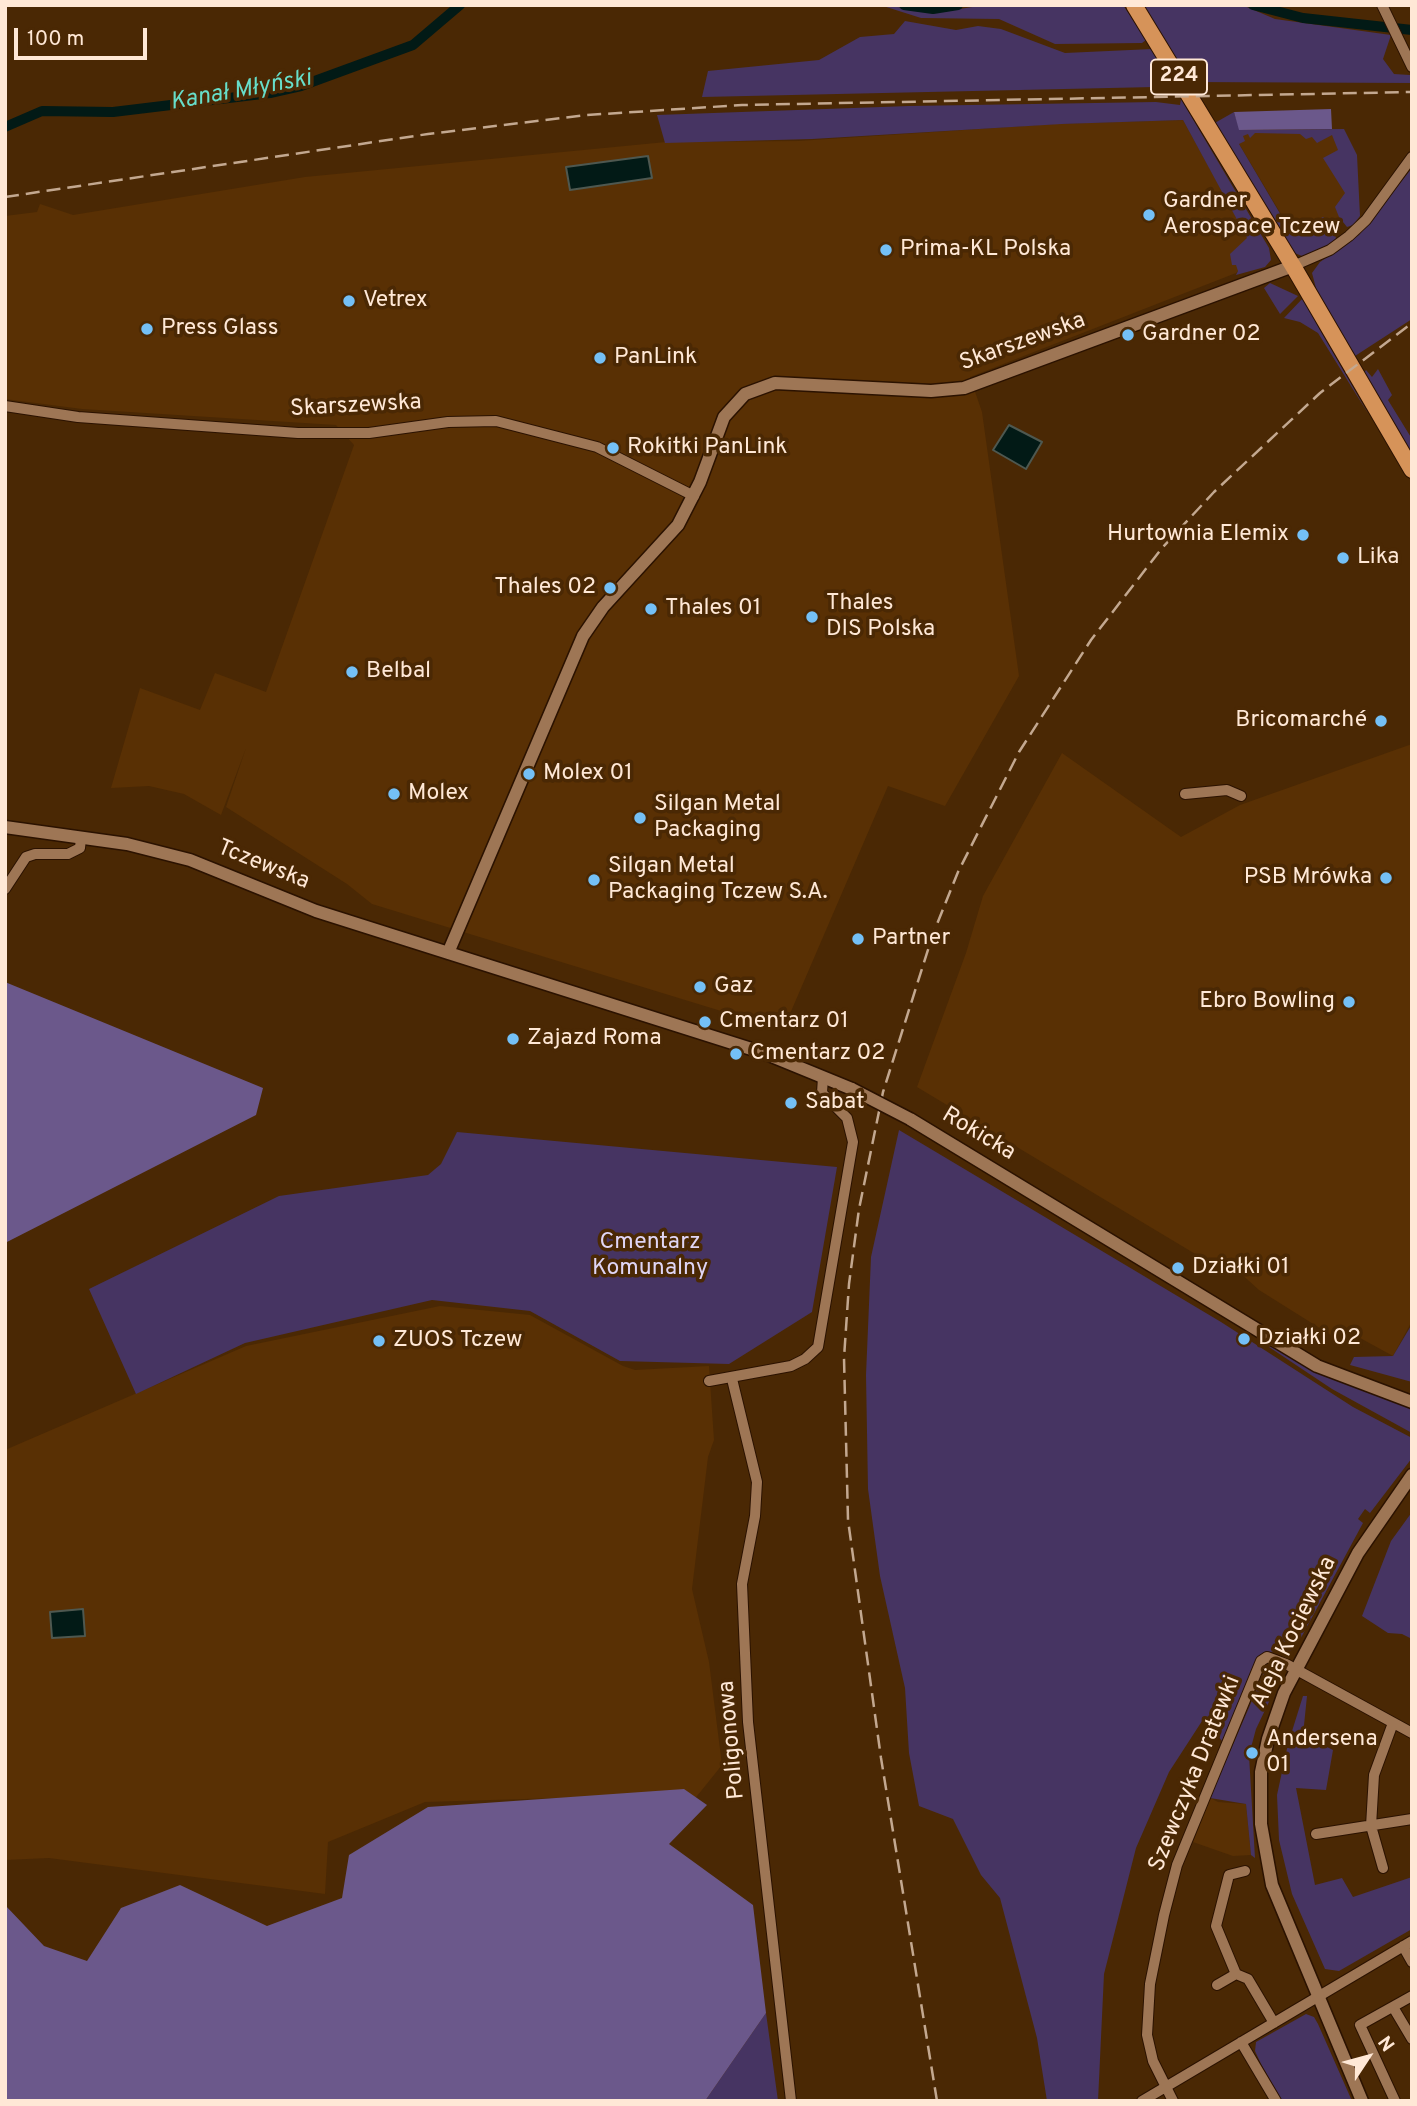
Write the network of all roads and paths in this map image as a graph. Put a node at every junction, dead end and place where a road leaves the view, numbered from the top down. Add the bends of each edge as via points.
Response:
1 (1134, 5) edge
2 (1386, 7) edge
3 (1412, 67) edge
4 (1412, 157) edge
5 (1293, 265) junction
6 (5, 406) edge
7 (1412, 470) edge
8 (694, 495) junction
9 (1185, 794) dead end
10 (1241, 796) dead end
11 (5, 827) edge
12 (81, 838) junction
13 (5, 889) edge
14 (448, 953) junction
15 (499, 969) joint
16 (823, 1077) junction
17 (732, 1379) junction
18 (709, 1381) dead end
19 (1410, 1400) edge
20 (1412, 1475) edge
21 (1296, 1669) junction
22 (1393, 1723) junction
23 (1412, 1733) edge
24 (1412, 1819) edge
25 (1371, 1826) junction
26 (1317, 1834) dead end
27 (1383, 1868) dead end
28 (1245, 1871) dead end
29 (1407, 1944) edge
30 (1412, 1962) edge
31 (1237, 1974) junction
32 (1217, 1984) dead end
33 (1318, 1996) junction
34 (1412, 1996) edge
35 (1393, 2007) junction
36 (1274, 2023) junction
37 (1412, 2039) edge
38 (1241, 2042) junction
39 (1165, 2086) junction
40 (791, 2101) edge
41 (1142, 2101) edge
42 (1173, 2101) edge
43 (1276, 2101) edge
44 (1362, 2101) edge
45 (1395, 2101) edge

1 - 5 main road, 224
2 - 3 street
4 - 5 street via 1349,236 1330,250
5 - 7 main road, 224
5 - 8 street, Skarszewska via 964,387 930,391 775,383 757,387 724,417
6 - 8 street, Skarszewska via 78,417 298,433 369,433 469,420 496,421 597,447
8 - 14 street, Skarszewska via 666,540 589,625
9 - 10 street via 1227,790
11 - 12 street, Tczewska
12 - 13 street via 80,848 68,854 26,857
12 - 14 street, Tczewska via 190,860 316,911
14 - 15 street, Tczewska
15 - 16 street, Rokicka via 764,1053
16 - 17 street via 822,1093 847,1118 853,1142 823,1333 818,1347 805,1359
16 - 19 street, Rokicka, bridge via 911,1119 1317,1366
17 - 18 street
17 - 40 street, Poligonowa via 757,1482 742,1584 748,1722
20 - 21 street, Aleja Kociewska via 1358,1552
21 - 22 street
21 - 33 street, Aleja Kociewska via 1265,1753 1261,1824 1278,1904
21 - 39 street, Szewczyka Dratewki via 1271,1658 1261,1661 1177,1865 1147,2012 1148,2044
22 - 23 street
22 - 25 street via 1374,1775
24 - 25 street
25 - 26 street
25 - 27 street
28 - 31 street via 1229,1875 1216,1926
29 - 30 street
29 - 33 street
31 - 32 street
31 - 36 street via 1248,1979
33 - 36 street
33 - 44 street, Aleja Kociewska
34 - 35 street
35 - 37 street
35 - 45 street via 1360,2025
36 - 38 street
38 - 39 street
38 - 43 street
39 - 41 street
39 - 42 street, Szewczyka Dratewki

